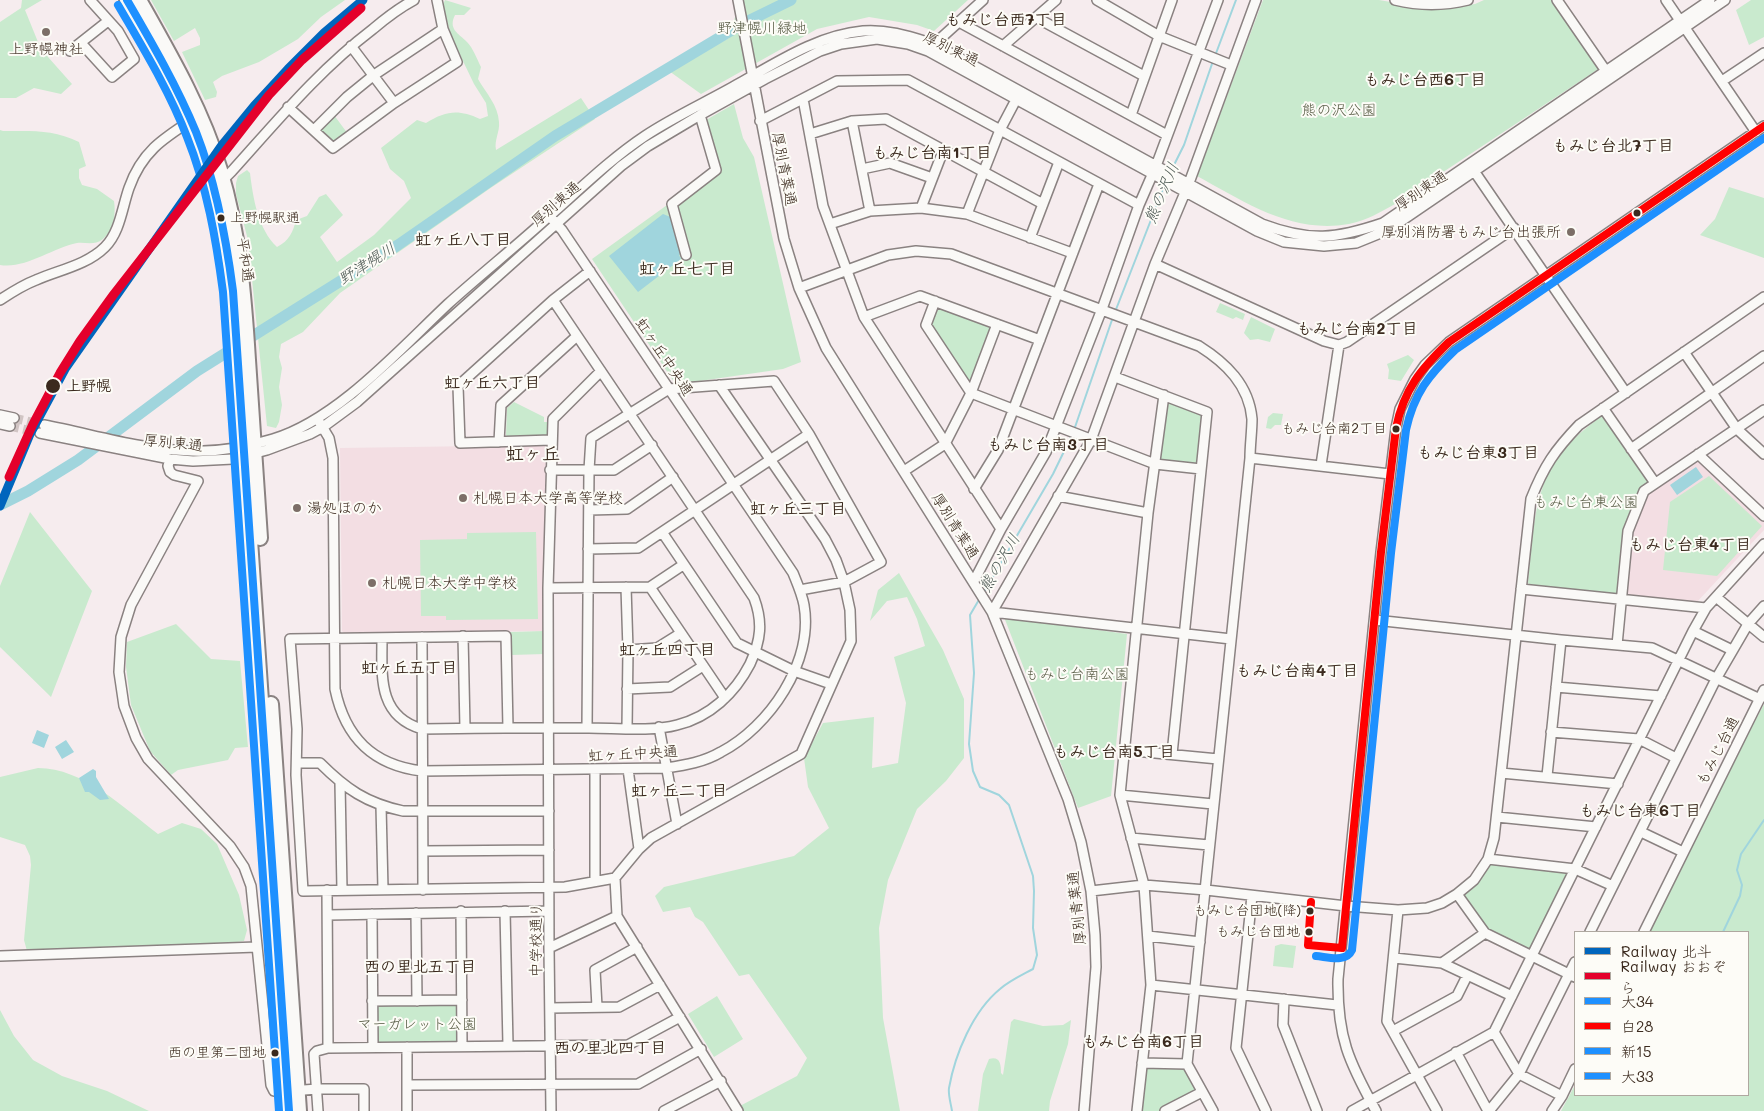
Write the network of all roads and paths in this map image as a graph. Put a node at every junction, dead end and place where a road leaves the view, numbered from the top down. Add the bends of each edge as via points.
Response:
1 (90, 0) edge
2 (127, 0) edge
3 (139, 0) edge
4 (414, 0) edge
5 (437, 0) edge
6 (738, 0) edge
7 (983, 0) edge
8 (1056, 0) edge
9 (1097, 0) edge
10 (1172, 0) edge
11 (1218, 0) edge
12 (1256, 0) edge
13 (1395, 0) edge
14 (1468, 0) edge
15 (1557, 0) edge
16 (1666, 0) edge
17 (1710, 0) edge
18 (1725, 0) edge
19 (1037, 18) junction
20 (108, 21) junction
21 (959, 22) junction
22 (1683, 24) junction
23 (443, 29) junction
24 (1159, 36) junction
25 (81, 43) junction
26 (351, 46) junction
27 (1003, 46) junction
28 (931, 48) junction
29 (70, 51) dead end
30 (1764, 52) edge
31 (1202, 54) junction
32 (1228, 64) junction
33 (1609, 74) junction
34 (374, 75) junction
35 (1144, 76) junction
36 (753, 80) junction
37 (1722, 81) junction
38 (1019, 95) junction
39 (803, 99) junction
40 (394, 104) junction
41 (288, 107) junction
42 (700, 115) junction
43 (1130, 115) junction
44 (195, 118) junction
45 (760, 121) junction
46 (852, 121) junction
47 (1764, 126) edge
48 (314, 130) junction
49 (1000, 130) junction
50 (1756, 132) junction
51 (810, 134) junction
52 (1167, 135) junction
53 (943, 151) junction
54 (1059, 162) junction
55 (1472, 168) junction
56 (862, 169) junction
57 (1159, 172) junction
58 (983, 173) junction
59 (932, 178) junction
60 (219, 184) junction
61 (1099, 184) junction
62 (1187, 187) junction
63 (1043, 204) junction
64 (1140, 205) junction
65 (921, 208) junction
66 (870, 211) junction
67 (967, 214) junction
68 (552, 220) junction
69 (830, 224) junction
70 (1514, 228) junction
71 (1030, 238) junction
72 (1072, 253) junction
73 (686, 255) dead end
74 (1156, 264) junction
75 (847, 270) junction
76 (590, 272) junction
77 (1546, 276) junction
78 (799, 288) junction
79 (1058, 293) junction
80 (0, 300) edge
81 (553, 300) junction
82 (1763, 300) edge
83 (935, 301) junction
84 (1106, 311) junction
85 (864, 317) junction
86 (1130, 321) junction
87 (997, 324) junction
88 (578, 336) junction
89 (1040, 340) junction
90 (1339, 345) junction
91 (1684, 352) junction
92 (1764, 356) edge
93 (602, 371) junction
94 (1115, 376) junction
95 (719, 385) junction
96 (669, 388) junction
97 (1626, 392) junction
98 (1710, 392) junction
99 (971, 393) junction
100 (1164, 395) junction
101 (1603, 408) junction
102 (1014, 410) junction
103 (1764, 410) edge
104 (630, 413) junction
105 (0, 415) edge
106 (320, 423) junction
107 (0, 424) edge
108 (1737, 428) junction
109 (1061, 429) junction
110 (809, 434) junction
111 (1088, 439) junction
112 (551, 440) junction
113 (499, 442) junction
114 (945, 444) junction
115 (652, 445) junction
116 (1631, 449) junction
117 (249, 450) junction
118 (1698, 454) junction
119 (1764, 454) edge
120 (1250, 458) junction
121 (170, 460) junction
122 (769, 460) junction
123 (1155, 464) junction
124 (1321, 465) junction
125 (1201, 469) junction
126 (550, 470) junction
127 (589, 470) junction
128 (904, 471) junction
129 (1390, 474) junction
130 (673, 477) junction
131 (1655, 483) junction
132 (734, 484) junction
133 (974, 489) junction
134 (1058, 496) junction
135 (589, 510) junction
136 (695, 510) junction
137 (1148, 513) junction
138 (1764, 516) edge
139 (1001, 529) junction
140 (662, 532) junction
141 (1764, 544) edge
142 (588, 549) junction
143 (683, 565) junction
144 (844, 582) junction
145 (976, 584) junction
146 (588, 587) junction
147 (626, 587) junction
148 (650, 587) junction
149 (548, 588) junction
150 (800, 590) junction
151 (1521, 590) junction
152 (1716, 597) junction
153 (1621, 599) junction
154 (1764, 606) edge
155 (1706, 608) junction
156 (990, 609) junction
157 (1375, 620) junction
158 (1748, 624) junction
159 (1137, 629) junction
160 (1693, 631) junction
161 (681, 633) junction
162 (1184, 635) junction
163 (463, 636) junction
164 (1516, 636) junction
165 (422, 637) junction
166 (1764, 637) edge
167 (335, 638) junction
168 (382, 638) junction
169 (1231, 639) junction
170 (1561, 640) junction
171 (1617, 645) junction
172 (628, 650) junction
173 (1732, 650) junction
174 (755, 653) junction
175 (1679, 660) junction
176 (703, 666) junction
177 (794, 671) junction
178 (1716, 679) junction
179 (832, 684) junction
180 (1556, 687) junction
181 (628, 689) junction
182 (1762, 695) edge
183 (1661, 696) junction
184 (725, 698) junction
185 (465, 728) junction
186 (508, 728) junction
187 (549, 728) junction
188 (587, 728) junction
189 (627, 728) junction
190 (659, 728) junction
191 (422, 729) junction
192 (1551, 732) junction
193 (1639, 739) junction
194 (1124, 750) junction
195 (1172, 754) junction
196 (1676, 758) junction
197 (1218, 759) junction
198 (297, 763) junction
199 (666, 768) junction
200 (628, 769) junction
201 (548, 770) junction
202 (595, 770) junction
203 (422, 771) junction
204 (1501, 773) junction
205 (1547, 776) junction
206 (340, 783) junction
207 (1618, 784) junction
208 (1120, 795) junction
209 (1213, 804) junction
210 (381, 806) junction
211 (549, 811) junction
212 (423, 812) junction
213 (1497, 817) junction
214 (678, 824) junction
215 (1596, 827) junction
216 (1641, 832) junction
217 (1131, 838) junction
218 (1209, 845) junction
219 (639, 849) junction
220 (549, 850) junction
221 (423, 851) junction
222 (1682, 852) junction
223 (1488, 859) junction
224 (1575, 869) junction
225 (615, 878) junction
226 (595, 881) junction
227 (1144, 885) junction
228 (1613, 886) junction
229 (382, 889) junction
230 (550, 889) junction
231 (327, 890) junction
232 (342, 890) junction
233 (423, 890) junction
234 (1206, 890) junction
235 (1091, 891) junction
236 (1458, 894) junction
237 (1252, 896) junction
238 (1346, 906) junction
239 (1398, 910) junction
240 (506, 911) junction
241 (549, 911) junction
242 (416, 912) junction
243 (461, 912) junction
244 (372, 914) junction
245 (328, 915) junction
246 (617, 916) junction
247 (1590, 931) edge
248 (1644, 931) edge
249 (1485, 933) junction
250 (1148, 936) junction
251 (1200, 942) junction
252 (258, 947) junction
253 (637, 947) junction
254 (549, 948) junction
255 (0, 956) edge
256 (1532, 956) junction
257 (1394, 958) junction
258 (1442, 963) junction
259 (1572, 975) edge
260 (1467, 976) junction
261 (660, 985) junction
262 (1151, 985) junction
263 (1196, 991) junction
264 (1242, 995) junction
265 (1512, 996) junction
266 (462, 1000) junction
267 (1284, 1000) junction
268 (372, 1001) junction
269 (417, 1001) junction
270 (1338, 1006) junction
271 (597, 1007) junction
272 (550, 1008) junction
273 (680, 1017) junction
274 (1393, 1032) junction
275 (1494, 1032) junction
276 (508, 1045) junction
277 (550, 1045) junction
278 (462, 1046) junction
279 (373, 1047) junction
280 (407, 1047) junction
281 (328, 1048) junction
282 (701, 1049) junction
283 (1456, 1052) junction
284 (1142, 1062) junction
285 (1187, 1064) junction
286 (1574, 1071) edge
287 (1416, 1074) junction
288 (1519, 1074) junction
289 (721, 1081) junction
290 (407, 1085) junction
291 (551, 1085) junction
292 (317, 1089) junction
293 (292, 1091) junction
294 (1202, 1092) junction
295 (1562, 1096) junction
296 (1370, 1100) junction
297 (289, 1111) edge
298 (299, 1111) edge
299 (318, 1111) edge
300 (364, 1111) edge
301 (408, 1111) edge
302 (551, 1111) edge
303 (664, 1111) edge
304 (738, 1111) edge
305 (1084, 1111) edge
306 (1137, 1111) edge
307 (1165, 1111) edge
308 (1212, 1111) edge
309 (1266, 1111) edge
310 (1317, 1111) edge
311 (1352, 1111) edge
312 (1376, 1111) edge
313 (1437, 1111) edge
314 (1489, 1111) edge
315 (1552, 1111) edge

1 - 20 street
2 - 44 highway, 平和通
3 - 44 highway, 平和通 via 176,66
4 - 26 street
5 - 23 street
6 - 36 street, 厚別青葉通
7 - 21 street
8 - 19 street
9 - 24 street
10 - 24 street
11 - 31 street
12 - 32 street
13 - 14 street via 1436,6
15 - 33 street
16 - 22 street
17 - 22 street, 厚別東通
18 - 22 street, 厚別東通
19 - 27 street
19 - 35 street
20 - 25 street
20 - 25 street via 118,31 134,59 112,76
21 - 27 street
21 - 28 street
22 - 33 street, 厚別東通
22 - 37 street
23 - 34 street
23 - 40 street via 457,62
24 - 31 street
24 - 35 street
25 - 29 street
26 - 34 street
26 - 41 street
27 - 43 street
28 - 36 street, 厚別東通 via 909,36 864,31 819,41
28 - 38 street, 厚別東通
30 - 37 street
31 - 32 street
31 - 52 street
32 - 62 street
33 - 55 street, 厚別東通
34 - 40 street
34 - 48 street via 346,97
35 - 43 street
36 - 42 street, 厚別東通
36 - 45 street, 厚別青葉通
36 - 68 street, 厚別東通 via 646,135 615,158
37 - 50 street
38 - 49 street
38 - 57 street, 厚別東通
39 - 45 street
39 - 49 street via 837,80 908,80
39 - 51 street
40 - 48 street via 333,148
41 - 48 street
41 - 60 street
42 - 68 street, 厚別東通 via 648,146
42 - 73 street via 716,170 672,204
43 - 52 street
44 - 60 highway, 平和通 via 215,152
44 - 80 street via 166,136 145,156 129,188 114,235 104,248 85,261 35,280
45 - 78 street, 厚別青葉通 via 784,238
46 - 51 street
46 - 53 street via 886,119
46 - 56 street
47 - 50 street
49 - 54 street
49 - 58 street
50 - 77 street
51 - 69 street via 823,206
52 - 57 street
53 - 58 street
53 - 59 street
54 - 61 street
54 - 63 street
55 - 62 street, 厚別東通 via 1388,230 1356,242 1324,246 1284,242 1257,231
55 - 70 street
56 - 59 street via 890,163
56 - 66 street
57 - 62 street, 厚別東通
57 - 64 street
58 - 63 street
58 - 67 street
59 - 65 street
60 - 117 highway, 平和通 via 238,246
61 - 64 street
61 - 72 street
62 - 74 street
63 - 71 street
64 - 84 street
65 - 66 street
65 - 67 street
66 - 69 street
67 - 71 street
68 - 76 street, 虹ヶ丘中央通
68 - 106 street, 厚別東通 via 388,368
69 - 75 street
70 - 77 street
70 - 90 street
71 - 72 street
72 - 79 street
74 - 86 street
74 - 90 street
75 - 78 street
75 - 79 street via 888,255 916,251 951,254
75 - 85 street
76 - 81 street
76 - 96 street, 虹ヶ丘中央通
77 - 97 street
77 - 129 street via 1449,342 1425,365 1400,409
78 - 128 street, 厚別青葉通 via 826,348
79 - 84 street
79 - 89 street
81 - 88 street
81 - 113 street via 458,386 460,443
82 - 91 street
83 - 85 street via 920,296
83 - 87 street
83 - 99 street via 926,325
84 - 86 street
84 - 109 street
85 - 114 street
86 - 94 street
86 - 120 street via 1199,346 1228,367 1248,400 1252,419
87 - 89 street
87 - 99 street
88 - 93 street
88 - 113 street via 501,405
89 - 102 street
90 - 124 street
91 - 97 street
91 - 98 street
92 - 98 street
93 - 104 street
93 - 112 street, 中学校通り via 553,419
94 - 100 street
94 - 111 street
95 - 96 street
95 - 110 street via 774,381
95 - 122 street
96 - 104 street
96 - 132 street, 虹ヶ丘中央通
97 - 101 street
98 - 108 street
98 - 116 street
99 - 102 street
99 - 114 street
100 - 123 street
100 - 125 street via 1207,412
101 - 116 street
101 - 151 street via 1579,424 1562,443 1538,481 1531,499
102 - 109 street
102 - 133 street via 998,450
103 - 108 street
104 - 115 street
104 - 127 street via 591,438
105 - 107 street via 12,422
106 - 117 street, 厚別東通
106 - 167 street, 虹ヶ丘中央通 via 329,438 333,458
108 - 118 street
108 - 119 street
109 - 111 street
109 - 139 street
110 - 122 street
110 - 144 street via 881,562
111 - 123 street
111 - 134 street
112 - 113 street
112 - 126 street, 中学校通り
114 - 128 street
114 - 133 street
115 - 127 street via 614,470
115 - 130 street
116 - 131 street
117 - 121 street, 厚別東通 via 204,461
117 - 121 street, 厚別東通 via 188,451 42,429 82,442
117 - 293 highway, 平和通
118 - 131 street
118 - 138 street
120 - 124 street
120 - 169 street
121 - 252 street via 170,472 198,481 131,605 121,637 119,672 124,706 148,759 230,846 244,867 251,886
122 - 132 street
122 - 144 street via 825,539
123 - 125 street
123 - 137 street
124 - 129 street
125 - 162 street
126 - 127 street
126 - 149 street, 中学校通り
127 - 135 street
128 - 145 street, 厚別青葉通
129 - 157 street
130 - 135 street via 627,509
130 - 136 street
131 - 153 street via 1644,491 1628,531
132 - 136 street
132 - 150 street, 虹ヶ丘中央通 via 793,573
133 - 139 street
134 - 137 street
134 - 156 street
135 - 142 street
136 - 140 street
136 - 174 street via 760,612 761,629
137 - 159 street
139 - 145 street
140 - 142 street via 638,548
140 - 143 street
141 - 152 street
142 - 146 street
143 - 148 street
143 - 174 street via 737,643
144 - 150 street
144 - 179 street via 850,610 851,641
145 - 156 street, 厚別青葉通
146 - 147 street
146 - 149 street
146 - 188 street
147 - 148 street
147 - 172 street
148 - 161 street
149 - 187 street, 中学校通り
150 - 177 street, 虹ヶ丘中央通 via 806,627
151 - 153 street
151 - 164 street
152 - 155 street
152 - 158 street
153 - 155 street
153 - 171 street
154 - 158 street
155 - 160 street
156 - 159 street
156 - 235 street, 厚別青葉通 via 1068,799
157 - 164 street
157 - 238 street
158 - 166 street
158 - 173 street
159 - 162 street
159 - 194 street
160 - 173 street
160 - 175 street
161 - 172 street via 657,648
161 - 176 street
162 - 169 street
162 - 195 street
163 - 165 street
163 - 185 street
163 - 186 street via 506,636
164 - 170 street
164 - 204 street
165 - 168 street
165 - 191 street
167 - 168 street
167 - 198 street via 290,639 298,728
167 - 203 street, 虹ヶ丘中央通 via 335,689 339,706 354,736 378,757
168 - 191 street via 382,687 393,710 412,726
169 - 197 street
170 - 171 street
170 - 180 street
171 - 175 street via 1652,648
172 - 181 street
173 - 178 street
174 - 177 street
174 - 184 street via 744,675
175 - 178 street
175 - 183 street
176 - 181 street via 670,687
176 - 184 street
177 - 179 street
177 - 199 street, 虹ヶ丘中央通 via 778,701 737,743 701,762
178 - 182 street
178 - 196 street
179 - 214 street via 801,754
180 - 183 street
180 - 192 street
181 - 189 street
182 - 222 street, もみじ台通
183 - 193 street
184 - 190 street via 697,717
185 - 186 street
185 - 191 street
186 - 187 street
187 - 188 street
187 - 201 street, 中学校通り
188 - 189 street
189 - 190 street
190 - 199 street
191 - 203 street
192 - 193 street
192 - 205 street
193 - 196 street
193 - 207 street
194 - 195 street
194 - 208 street
195 - 197 street
196 - 216 street
197 - 209 street
198 - 206 street via 320,763
198 - 231 street via 303,891
199 - 200 street, 虹ヶ丘中央通
199 - 214 street
200 - 202 street, 虹ヶ丘中央通
200 - 219 street
201 - 202 street, 虹ヶ丘中央通
201 - 203 street, 虹ヶ丘中央通
201 - 211 street, 中学校通り
202 - 226 street
203 - 212 street
204 - 205 street
204 - 213 street
205 - 207 street
206 - 210 street
206 - 232 street
207 - 215 street
208 - 209 street
208 - 217 street
209 - 218 street
210 - 212 street
210 - 229 street
211 - 212 street
211 - 220 street, 中学校通り
212 - 221 street
213 - 215 street
213 - 223 street
214 - 219 street via 651,838
215 - 224 street
216 - 222 street
216 - 228 street
217 - 218 street
217 - 227 street
218 - 234 street
219 - 225 street
220 - 221 street
220 - 230 street, 中学校通り
221 - 233 street
222 - 248 street, もみじ台通
223 - 224 street
223 - 236 street via 1474,880
224 - 228 street
224 - 256 street
225 - 226 street
225 - 246 street
226 - 230 street
227 - 234 street
227 - 235 street
227 - 250 street
228 - 247 street
229 - 232 street
229 - 233 street
230 - 233 street
230 - 241 street, 中学校通り
231 - 232 street
231 - 245 street
234 - 237 street
234 - 251 street
235 - 305 street, 厚別青葉通 via 1096,967
236 - 239 street via 1427,908
236 - 249 street
237 - 238 street
237 - 264 street
238 - 239 street
238 - 270 street
239 - 257 street
240 - 241 street
240 - 243 street
240 - 276 street
241 - 254 street, 中学校通り
242 - 243 street
242 - 244 street
242 - 269 street
243 - 266 street
244 - 245 street
244 - 268 street
245 - 281 street
246 - 253 street
246 - 254 street
249 - 256 street
249 - 258 street
250 - 251 street
250 - 262 street
251 - 263 street
252 - 255 street
252 - 293 street via 272,1085 274,1091
253 - 261 street
253 - 271 street via 595,970
254 - 272 street, 中学校通り
256 - 259 street
256 - 265 street
257 - 258 street
257 - 274 street via 1387,1021
258 - 260 street
259 - 288 street
260 - 265 street
260 - 274 street via 1456,996
261 - 271 street via 619,1007
261 - 273 street
262 - 263 street
262 - 284 street
263 - 264 street
263 - 285 street
264 - 267 street
264 - 309 street via 1236,1048
265 - 275 street
266 - 269 street
266 - 278 street
267 - 270 street
267 - 310 street via 1283,1025
268 - 269 street
268 - 279 street
270 - 296 street via 1340,1030 1352,1067
271 - 272 street
272 - 277 street, 中学校通り
273 - 277 street via 628,1045
273 - 282 street
274 - 287 street
275 - 283 street
275 - 288 street
276 - 277 street
276 - 278 street
277 - 291 street, 中学校通り
278 - 280 street
279 - 280 street
279 - 281 street
280 - 290 street
281 - 292 street via 314,1054
282 - 289 street
282 - 291 street via 638,1084
283 - 287 street
283 - 314 street
284 - 285 street
284 - 306 street
285 - 294 street
286 - 295 street
287 - 296 street
287 - 313 street
288 - 295 street
288 - 314 street
289 - 303 street
289 - 304 street
290 - 291 street
290 - 301 street
291 - 302 street, 中学校通り
292 - 293 street
292 - 299 street
292 - 300 street via 364,1089
293 - 297 highway
293 - 298 highway
294 - 307 street
294 - 308 street
295 - 315 street
296 - 311 street
296 - 312 street

